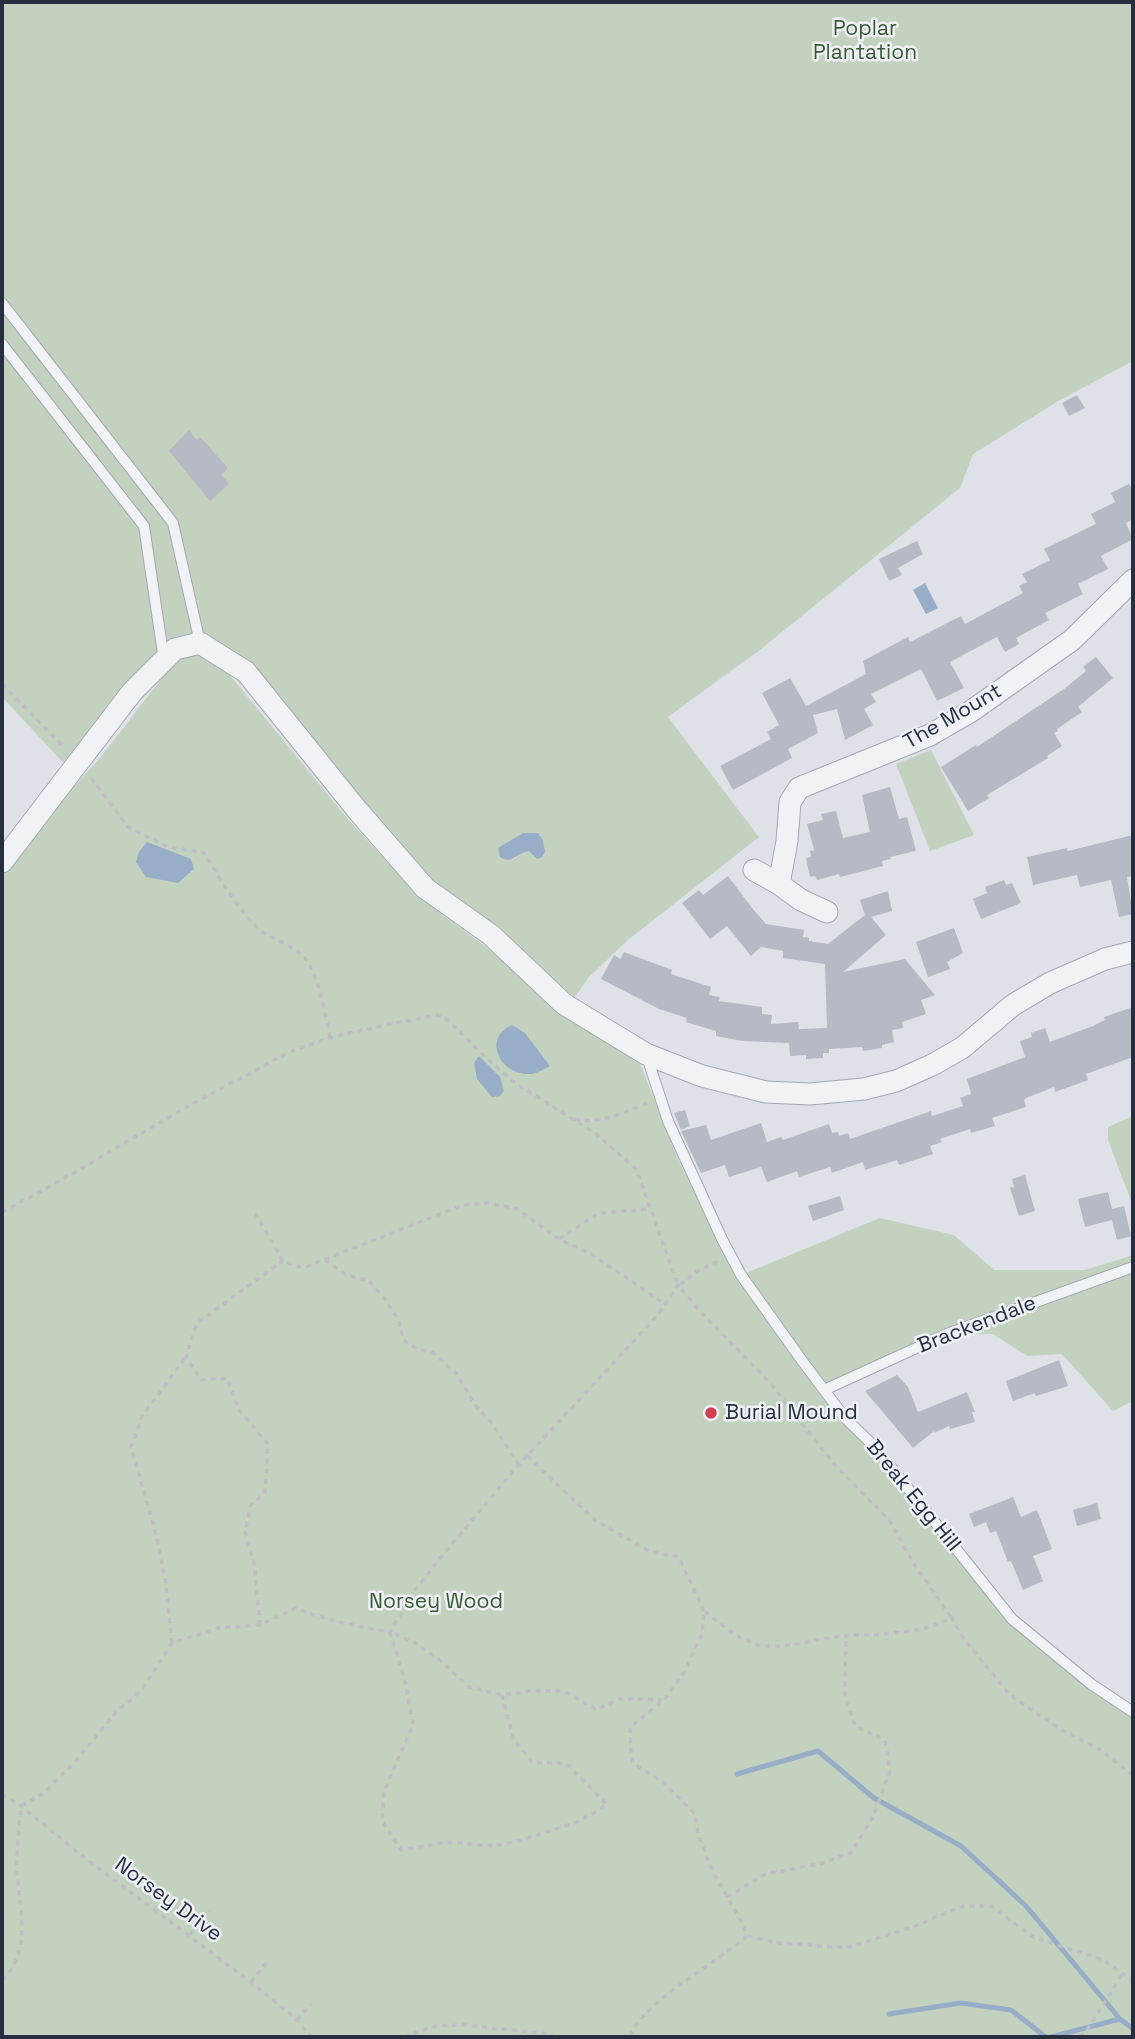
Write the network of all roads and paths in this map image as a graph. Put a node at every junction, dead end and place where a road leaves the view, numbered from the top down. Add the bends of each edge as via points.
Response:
1 (2, 303) edge
2 (2, 344) edge
3 (1133, 580) edge
4 (200, 643) junction
5 (164, 660) junction
6 (2, 684) edge
7 (79, 762) junction
8 (2, 862) edge
9 (754, 870) dead end
10 (779, 884) junction
11 (827, 912) dead end
12 (1133, 952) edge
13 (330, 1038) junction
14 (646, 1054) junction
15 (654, 1100) dead end
16 (569, 1118) junction
17 (651, 1209) junction
18 (2, 1212) edge
19 (255, 1213) dead end
20 (559, 1239) junction
21 (731, 1256) junction
22 (325, 1259) junction
23 (283, 1261) junction
24 (1133, 1268) edge
25 (678, 1285) junction
26 (665, 1304) junction
27 (186, 1357) junction
28 (824, 1390) junction
29 (527, 1457) junction
30 (519, 1465) junction
31 (704, 1611) junction
32 (951, 1617) junction
33 (260, 1625) junction
34 (390, 1632) junction
35 (846, 1637) junction
36 (172, 1643) junction
37 (502, 1695) junction
38 (664, 1700) junction
39 (1133, 1712) edge
40 (1133, 1775) edge
41 (2, 1794) edge
42 (21, 1807) junction
43 (727, 1897) junction
44 (209, 1911) dead end
45 (190, 1935) junction
46 (747, 1936) junction
47 (267, 1962) dead end
48 (1122, 1973) junction
49 (2, 1980) edge
50 (1133, 1981) edge
51 (251, 1983) junction
52 (311, 2004) dead end
53 (297, 2021) junction
54 (311, 2037) edge
55 (404, 2037) edge
56 (555, 2037) edge
57 (629, 2037) edge
58 (1080, 2037) edge

1 - 4 lane via 173,523
2 - 5 lane via 144,526
3 - 10 street, The Mount via 1072,640 970,712 930,735 799,788 790,802
4 - 5 street via 175,649
4 - 14 street via 246,672 425,888 491,935 564,1004
5 - 7 street via 132,692
6 - 7 path
7 - 8 street
7 - 13 path via 128,827 168,847 204,853 259,929 300,953 317,986
9 - 10 street
10 - 11 street
12 - 14 street via 1076,970 1013,1005 962,1048 932,1065 864,1089 766,1092 702,1076
13 - 16 path via 438,1015 515,1083
13 - 18 path via 295,1050 221,1088 48,1190
14 - 21 lane, Break Egg Hill via 668,1121
15 - 16 path via 601,1120
16 - 17 path via 595,1133 636,1169
17 - 20 path via 600,1213
17 - 25 path
19 - 23 path
20 - 22 path via 517,1209 489,1203 463,1205
20 - 26 path via 591,1254
21 - 25 path
21 - 28 lane, Break Egg Hill
22 - 23 path via 303,1268
22 - 30 path via 345,1273 369,1281 399,1321 403,1340 432,1352 456,1373
23 - 27 path via 197,1324
24 - 28 lane, Brackendale via 947,1334
25 - 26 path
25 - 32 path via 771,1384 833,1463 889,1520
26 - 29 path
27 - 33 path via 201,1380 227,1378 239,1410 268,1444 265,1493 251,1505 245,1531 254,1562
27 - 36 path via 142,1417 131,1447 163,1566
28 - 39 lane, Break Egg Hill via 1012,1619
29 - 30 path
29 - 31 path via 595,1520 650,1552 676,1556
30 - 34 path via 414,1591
31 - 35 path via 735,1634 762,1646
31 - 38 path via 702,1633 684,1673
32 - 35 path via 921,1629
32 - 40 path via 1009,1693
33 - 34 path via 296,1608
33 - 36 path via 218,1628
34 - 37 path via 414,1642 469,1687
34 - 37 path via 414,1725 384,1791 382,1821 401,1850 448,1842 493,1846 522,1840 577,1822 607,1805 568,1764 531,1762 514,1740
35 - 43 path via 845,1698 856,1727 886,1740 890,1771 874,1815 851,1853 766,1874
36 - 42 path via 140,1692 117,1711 45,1792
37 - 38 path via 564,1691 597,1710 619,1699
38 - 43 path via 630,1727 631,1755 634,1764 663,1782 695,1814 711,1868
41 - 42 path, Norsey Drive
42 - 45 path, Norsey Drive
42 - 49 path via 17,1863 24,1923 19,1953
43 - 46 path
44 - 45 path
45 - 51 path, Norsey Drive
46 - 48 path via 846,1948 962,1906 991,1906 1033,1937 1103,1960
46 - 57 path via 651,2010
47 - 51 path
48 - 50 path
48 - 58 path
51 - 53 path, Norsey Drive
52 - 53 path
53 - 54 path, Norsey Drive
55 - 56 path via 435,2026 465,2025

